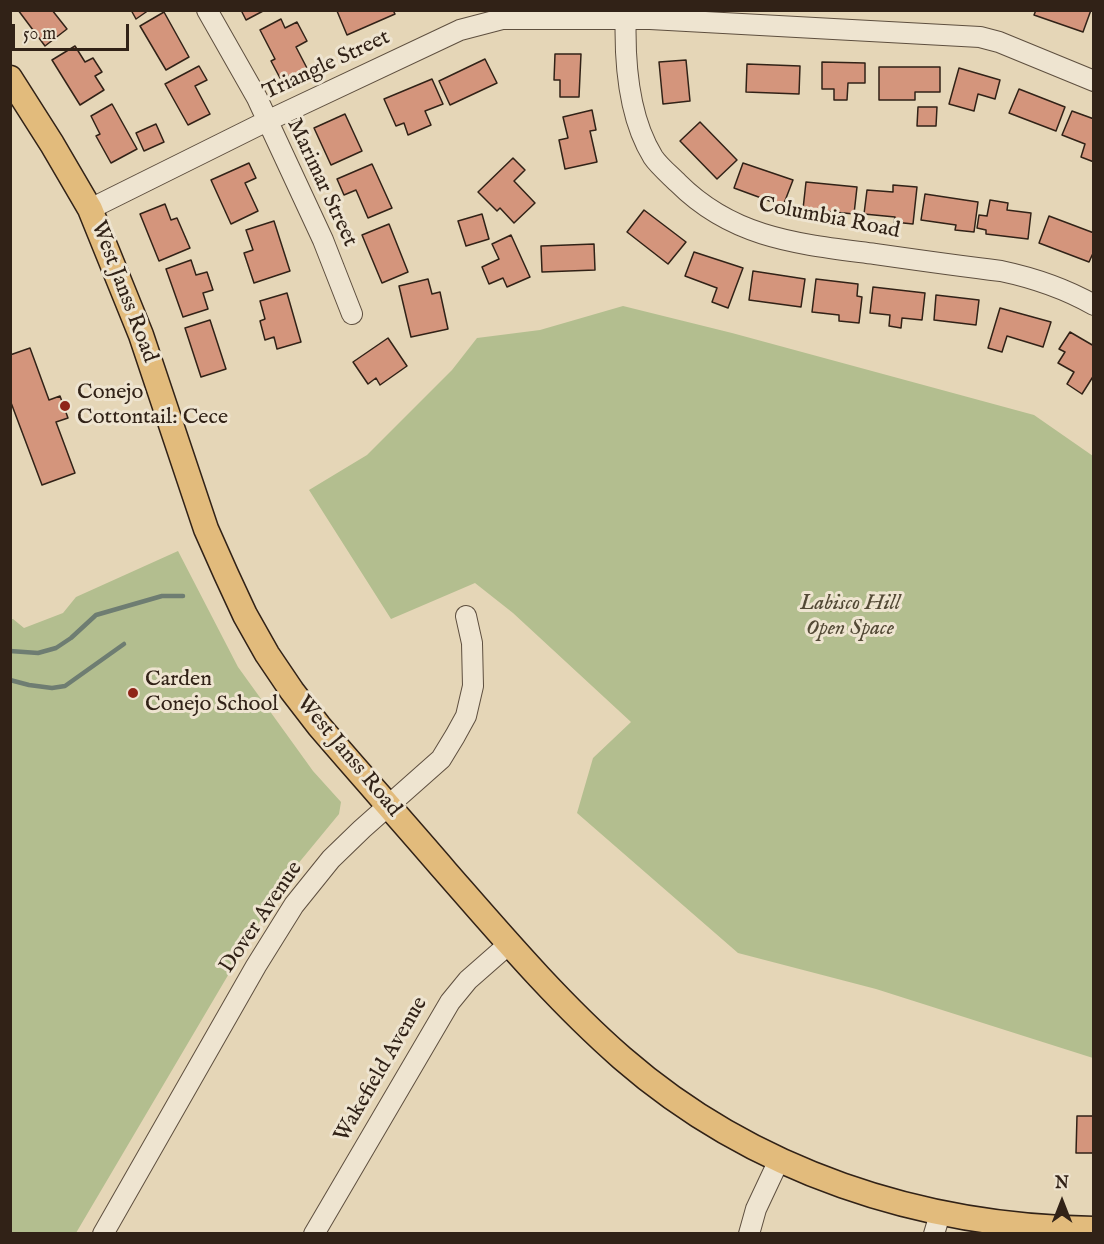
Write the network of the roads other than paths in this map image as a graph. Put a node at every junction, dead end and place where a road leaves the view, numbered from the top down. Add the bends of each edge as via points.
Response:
1 (207, 10) edge
2 (626, 14) edge
3 (10, 78) edge
4 (1094, 81) edge
5 (267, 121) junction
6 (90, 209) junction
7 (1094, 305) edge
8 (352, 314) dead end
9 (466, 616) dead end
10 (389, 806) junction
11 (509, 944) junction
12 (779, 1160) junction
13 (937, 1224) edge
14 (1094, 1229) edge
15 (103, 1233) edge
16 (314, 1233) edge
17 (749, 1233) edge

1 - 5 street, Marimar Street
2 - 4 street, Triangle Street via 980,37
2 - 5 street, Triangle Street via 502,19 480,24
2 - 7 street, Columbia Road via 627,70 633,109 643,135 653,158 711,211 736,225 779,239 1028,277 1065,289
3 - 6 main road, West Janss Road
5 - 6 street, Triangle Street
5 - 8 street, Marimar Street via 323,240
6 - 10 main road, West Janss Road via 141,335 206,529 245,615 292,691
9 - 10 street, Dover Avenue via 472,643 473,687 466,716 441,759
10 - 11 main road, West Janss Road
10 - 15 street, Dover Avenue via 331,859 294,905
11 - 12 main road, West Janss Road via 623,1059 720,1129
11 - 16 street, Wakefield Avenue via 468,980 450,1002
12 - 13 main road, West Janss Road
12 - 17 street
13 - 14 main road, West Janss Road

